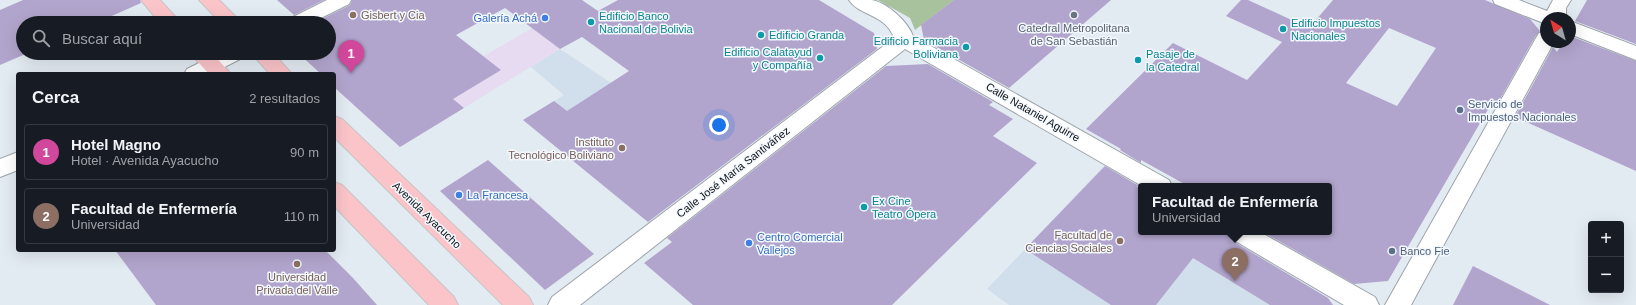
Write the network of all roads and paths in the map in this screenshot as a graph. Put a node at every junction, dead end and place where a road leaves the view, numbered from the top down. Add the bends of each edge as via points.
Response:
1 (150, 0) edge
2 (208, 0) edge
3 (342, 0) edge
4 (858, 0) edge
5 (1502, 0) edge
6 (1562, 0) edge
7 (1557, 12) edge
8 (1540, 15) edge
9 (165, 16) edge
10 (225, 16) edge
11 (310, 16) edge
12 (1576, 29) edge
13 (904, 40) junction
14 (1540, 48) edge
15 (1636, 53) edge
16 (268, 60) edge
17 (211, 64) edge
18 (197, 72) edge
19 (280, 72) edge
20 (336, 126) edge
21 (16, 161) edge
22 (0, 169) edge
23 (1156, 183) edge
24 (336, 193) edge
25 (1245, 235) edge
26 (445, 305) edge
27 (520, 305) edge
28 (561, 305) edge
29 (1366, 305) edge
30 (1398, 305) edge

1 - 9 main road
2 - 10 main road
3 - 11 street
4 - 13 street via 896,22 903,31
5 - 8 street
6 - 7 street
12 - 15 street
13 - 23 street, Calle Nataniel Aguirre
13 - 28 street, Calle José María Santiváñez
14 - 30 street
16 - 19 main road
17 - 18 street
20 - 27 main road, Avenida Ayacucho
21 - 22 street
24 - 26 main road
25 - 29 street

